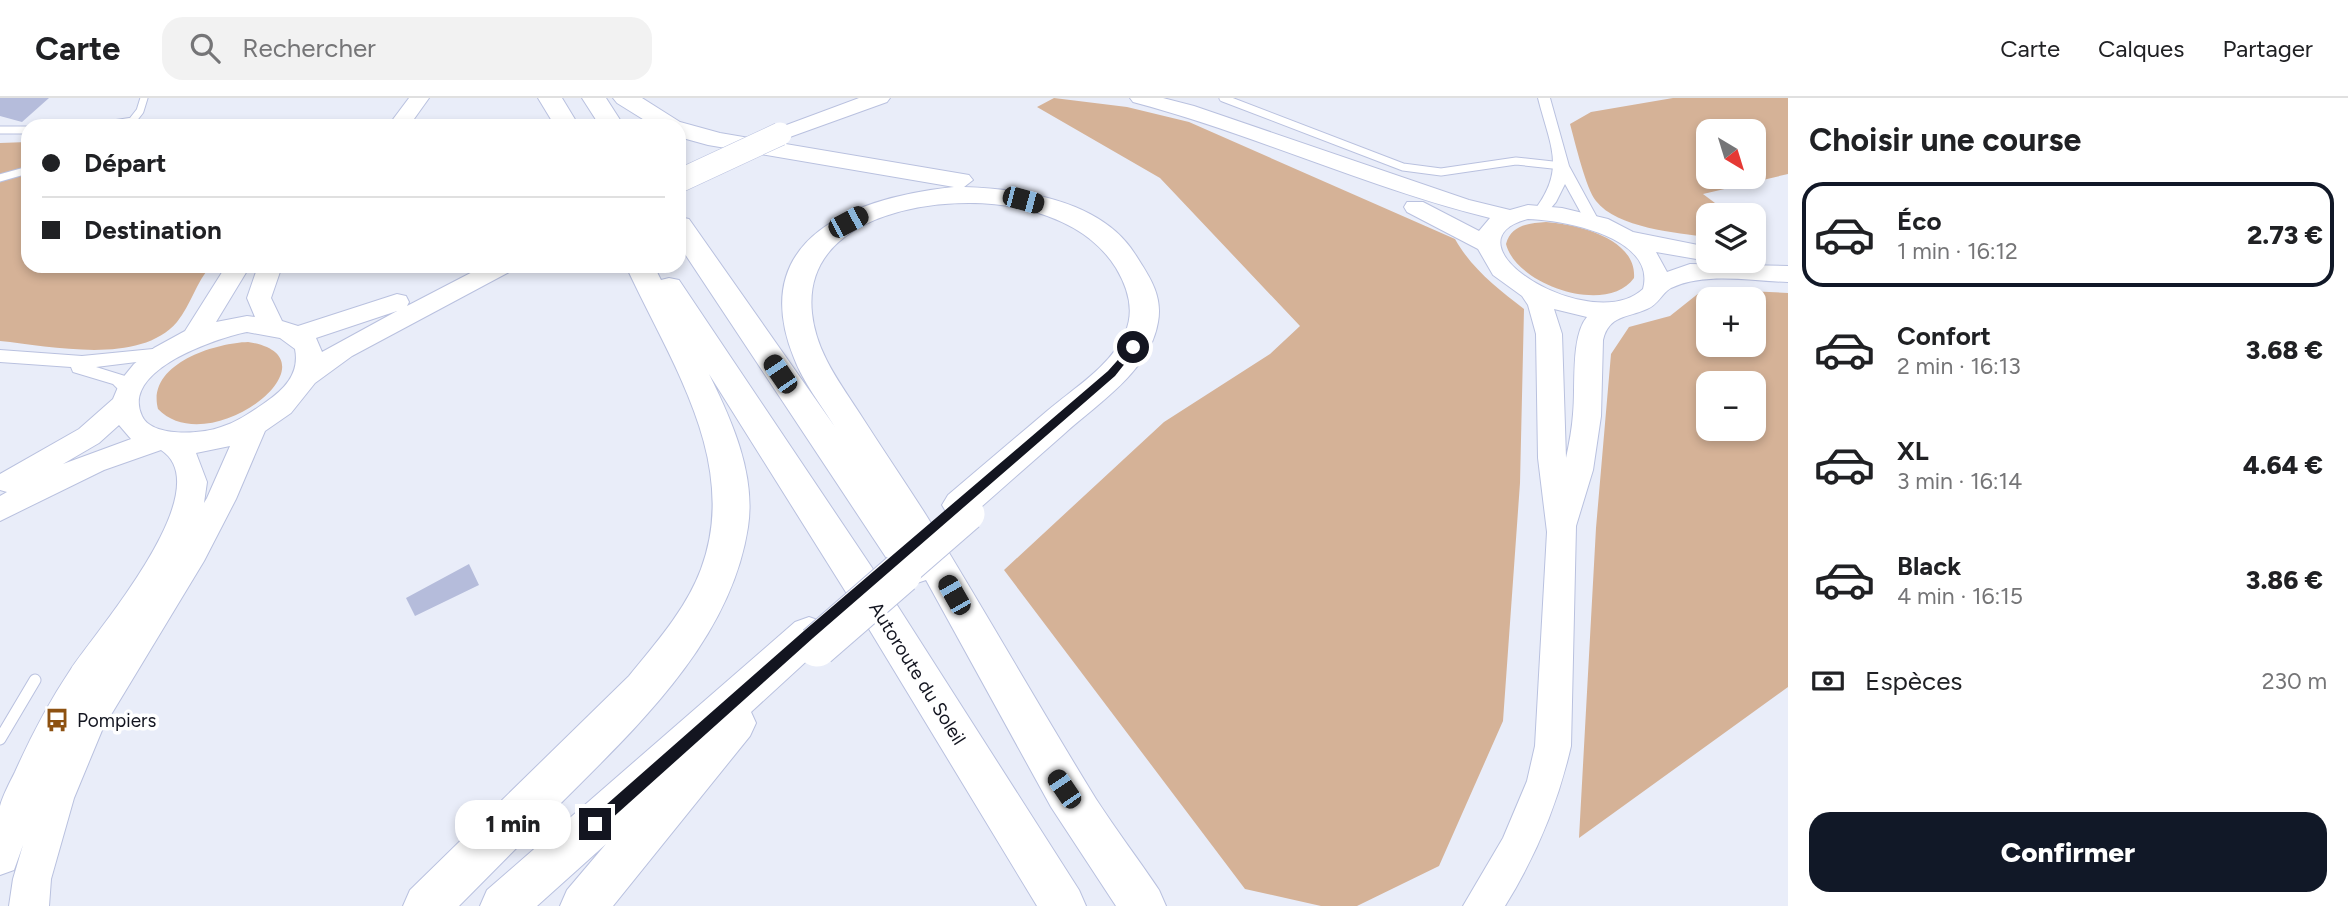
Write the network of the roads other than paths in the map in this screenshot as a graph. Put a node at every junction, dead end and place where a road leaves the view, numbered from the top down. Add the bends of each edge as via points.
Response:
1 (144, 98) edge
2 (419, 98) edge
3 (550, 98) edge
4 (594, 98) edge
5 (625, 98) edge
6 (880, 98) edge
7 (1140, 98) edge
8 (1223, 98) edge
9 (1544, 98) edge
10 (133, 119) edge
11 (403, 119) edge
12 (564, 119) edge
13 (608, 119) edge
14 (660, 119) edge
15 (1235, 128) junction
16 (0, 130) edge
17 (21, 130) edge
18 (686, 131) edge
19 (1562, 166) junction
20 (21, 172) edge
21 (0, 178) edge
22 (686, 178) edge
23 (1540, 212) junction
24 (1508, 216) junction
25 (1592, 221) junction
26 (686, 235) edge
27 (1624, 236) junction
28 (1486, 244) junction
29 (1696, 253) edge
30 (1766, 258) edge
31 (1788, 258) edge
32 (234, 273) edge
33 (268, 273) edge
34 (470, 273) edge
35 (490, 273) edge
36 (643, 273) edge
37 (661, 273) edge
38 (1788, 274) edge
39 (1657, 285) junction
40 (1530, 290) junction
41 (1613, 309) junction
42 (271, 326) junction
43 (297, 335) junction
44 (194, 337) junction
45 (163, 354) junction
46 (0, 356) edge
47 (61, 362) junction
48 (308, 376) junction
49 (127, 397) junction
50 (253, 426) junction
51 (165, 442) junction
52 (0, 488) edge
53 (0, 509) edge
54 (964, 510) junction
55 (1562, 532) junction
56 (813, 640) junction
57 (35, 680) dead end
58 (2, 729) edge
59 (1080, 812) junction
60 (38, 853) junction
61 (0, 857) edge
62 (29, 906) edge
63 (426, 906) edge
64 (503, 906) edge
65 (583, 906) edge
66 (1063, 906) edge
67 (1143, 906) edge
68 (1483, 906) edge

1 - 10 lane
2 - 11 main road
3 - 12 highway
4 - 13 highway
5 - 14 highway
6 - 22 main road, bridge via 780,134
7 - 15 main road
8 - 19 lane via 1403,167 1441,172 1516,161
9 - 19 street
15 - 24 main road via 1439,198
15 - 28 main road via 1439,218
16 - 17 lane
18 - 54 highway via 1037,196 1100,224 1141,262 1156,292 1159,320 1141,362 1114,390
19 - 23 street via 1556,191
19 - 25 street
20 - 21 lane
23 - 24 main road
23 - 25 main road
24 - 28 main road via 1488,232
25 - 27 main road
26 - 59 highway
27 - 29 main road
27 - 39 main road via 1653,265
28 - 40 main road via 1499,268
30 - 31 main road
32 - 44 main road
33 - 42 main road via 259,298
34 - 43 main road
35 - 48 main road via 343,350
36 - 63 highway via 726,454 731,513 722,558 693,623 665,662 594,741
37 - 66 highway, Autoroute du Soleil
38 - 39 main road via 1690,272
39 - 41 main road via 1642,302
40 - 41 main road via 1571,305
40 - 55 main road via 1549,334 1552,458
41 - 55 main road via 1594,324 1592,332 1579,470
42 - 43 main road
42 - 44 main road via 247,324
43 - 48 main road via 311,360
44 - 45 main road
45 - 47 street
45 - 49 main road via 138,377
46 - 47 street
47 - 49 street via 119,380
48 - 50 main road via 278,411
49 - 51 main road via 126,416 132,427
49 - 52 main road via 89,436
50 - 51 main road via 200,443
50 - 60 main road via 193,552 89,719
51 - 53 main road via 93,462
51 - 61 main road via 187,461 193,477 191,496 172,544 57,720 19,802
54 - 56 highway, bridge
54 - 59 highway via 1112,373 1140,335 1144,300 1132,268 1107,239 1078,220 1040,205 980,194 927,195 868,211 829,235 810,257 799,281 799,332 810,361 912,523
55 - 68 main road via 1553,746 1517,851
56 - 64 highway
56 - 65 highway via 725,733
57 - 58 lane
59 - 67 highway
60 - 61 street
60 - 62 main road

